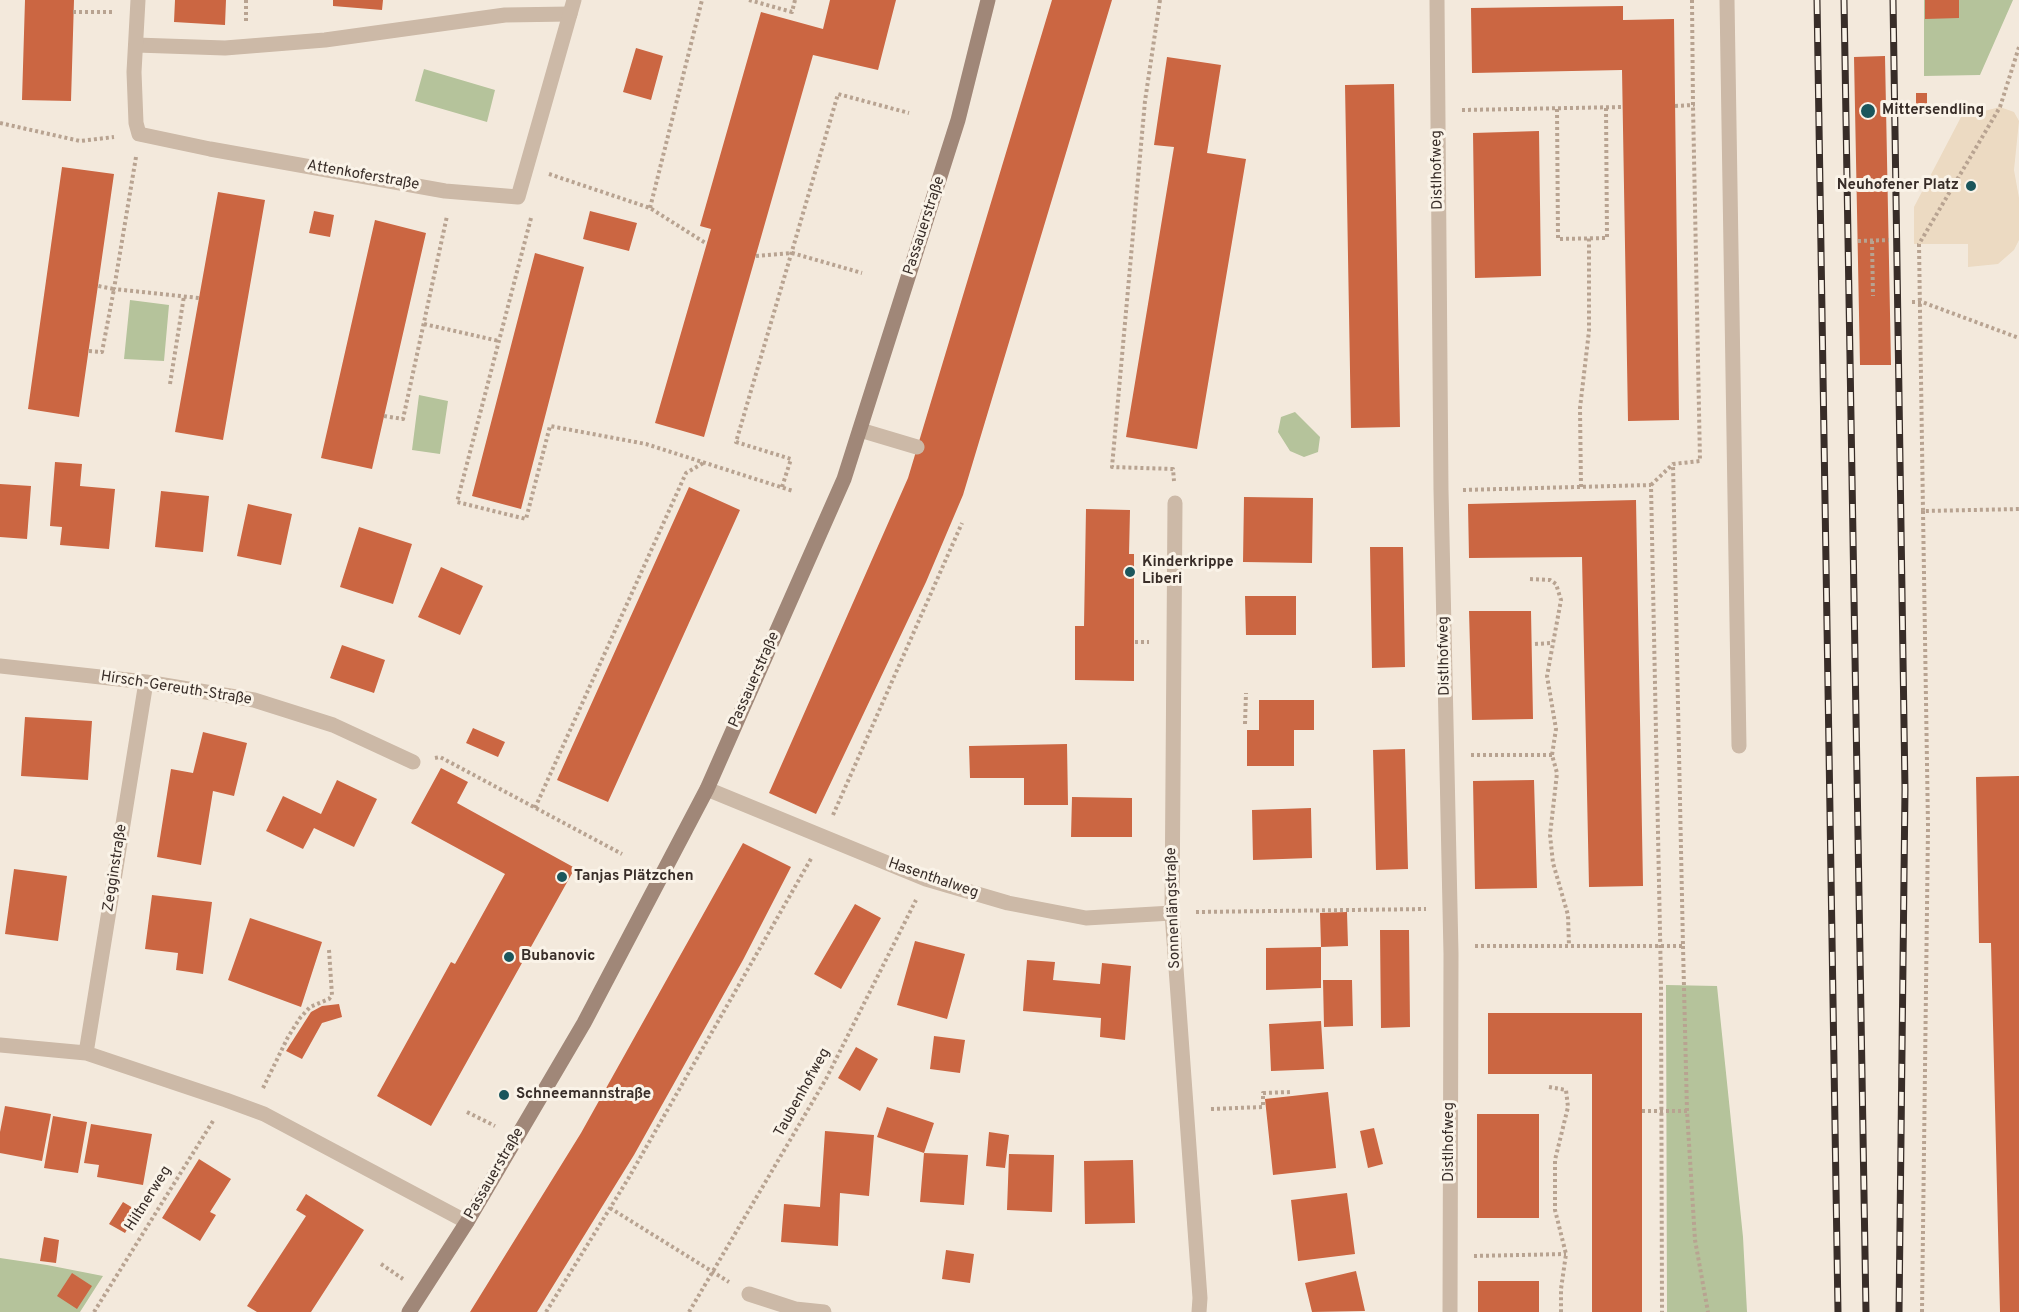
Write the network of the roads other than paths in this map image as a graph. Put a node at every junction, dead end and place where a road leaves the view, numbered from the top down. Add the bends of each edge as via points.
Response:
1 (988, 0) edge
2 (1437, 0) edge
3 (1727, 0) edge
4 (138, 6) edge
5 (572, 7) edge
6 (136, 45) junction
7 (860, 430) junction
8 (917, 447) dead end
9 (1175, 503) road end
10 (0, 666) edge
11 (146, 682) junction
12 (1739, 746) dead end
13 (413, 762) road end
14 (707, 789) junction
15 (1172, 913) junction
16 (0, 1045) edge
17 (86, 1053) junction
18 (468, 1222) junction
19 (749, 1294) dead end
20 (409, 1312) edge
21 (824, 1312) edge
22 (1199, 1312) edge
23 (1450, 1312) edge

1 - 7 street, Passauerstraße via 958,120
2 - 23 street, Distlhofweg via 1441,490 1450,909
3 - 12 street
4 - 6 street
5 - 6 street via 326,40 225,48
5 - 6 street, Attenkoferstraße via 518,197 453,191 139,134
7 - 8 street
7 - 14 street, Passauerstraße via 843,479
9 - 15 street, Sonnenlängstraße
10 - 11 street, Hirsch-Gereuth-Straße
11 - 13 street, Hirsch-Gereuth-Straße via 254,699 333,725
11 - 17 street, Zegginstraße
14 - 15 street, Hasenthalweg via 926,879 1008,903 1086,918
14 - 18 street, Passauerstraße via 585,1023
15 - 22 street, Sonnenlängstraße
16 - 17 street
17 - 18 street via 253,1110
18 - 20 street, Passauerstraße
19 - 21 street via 795,1309

